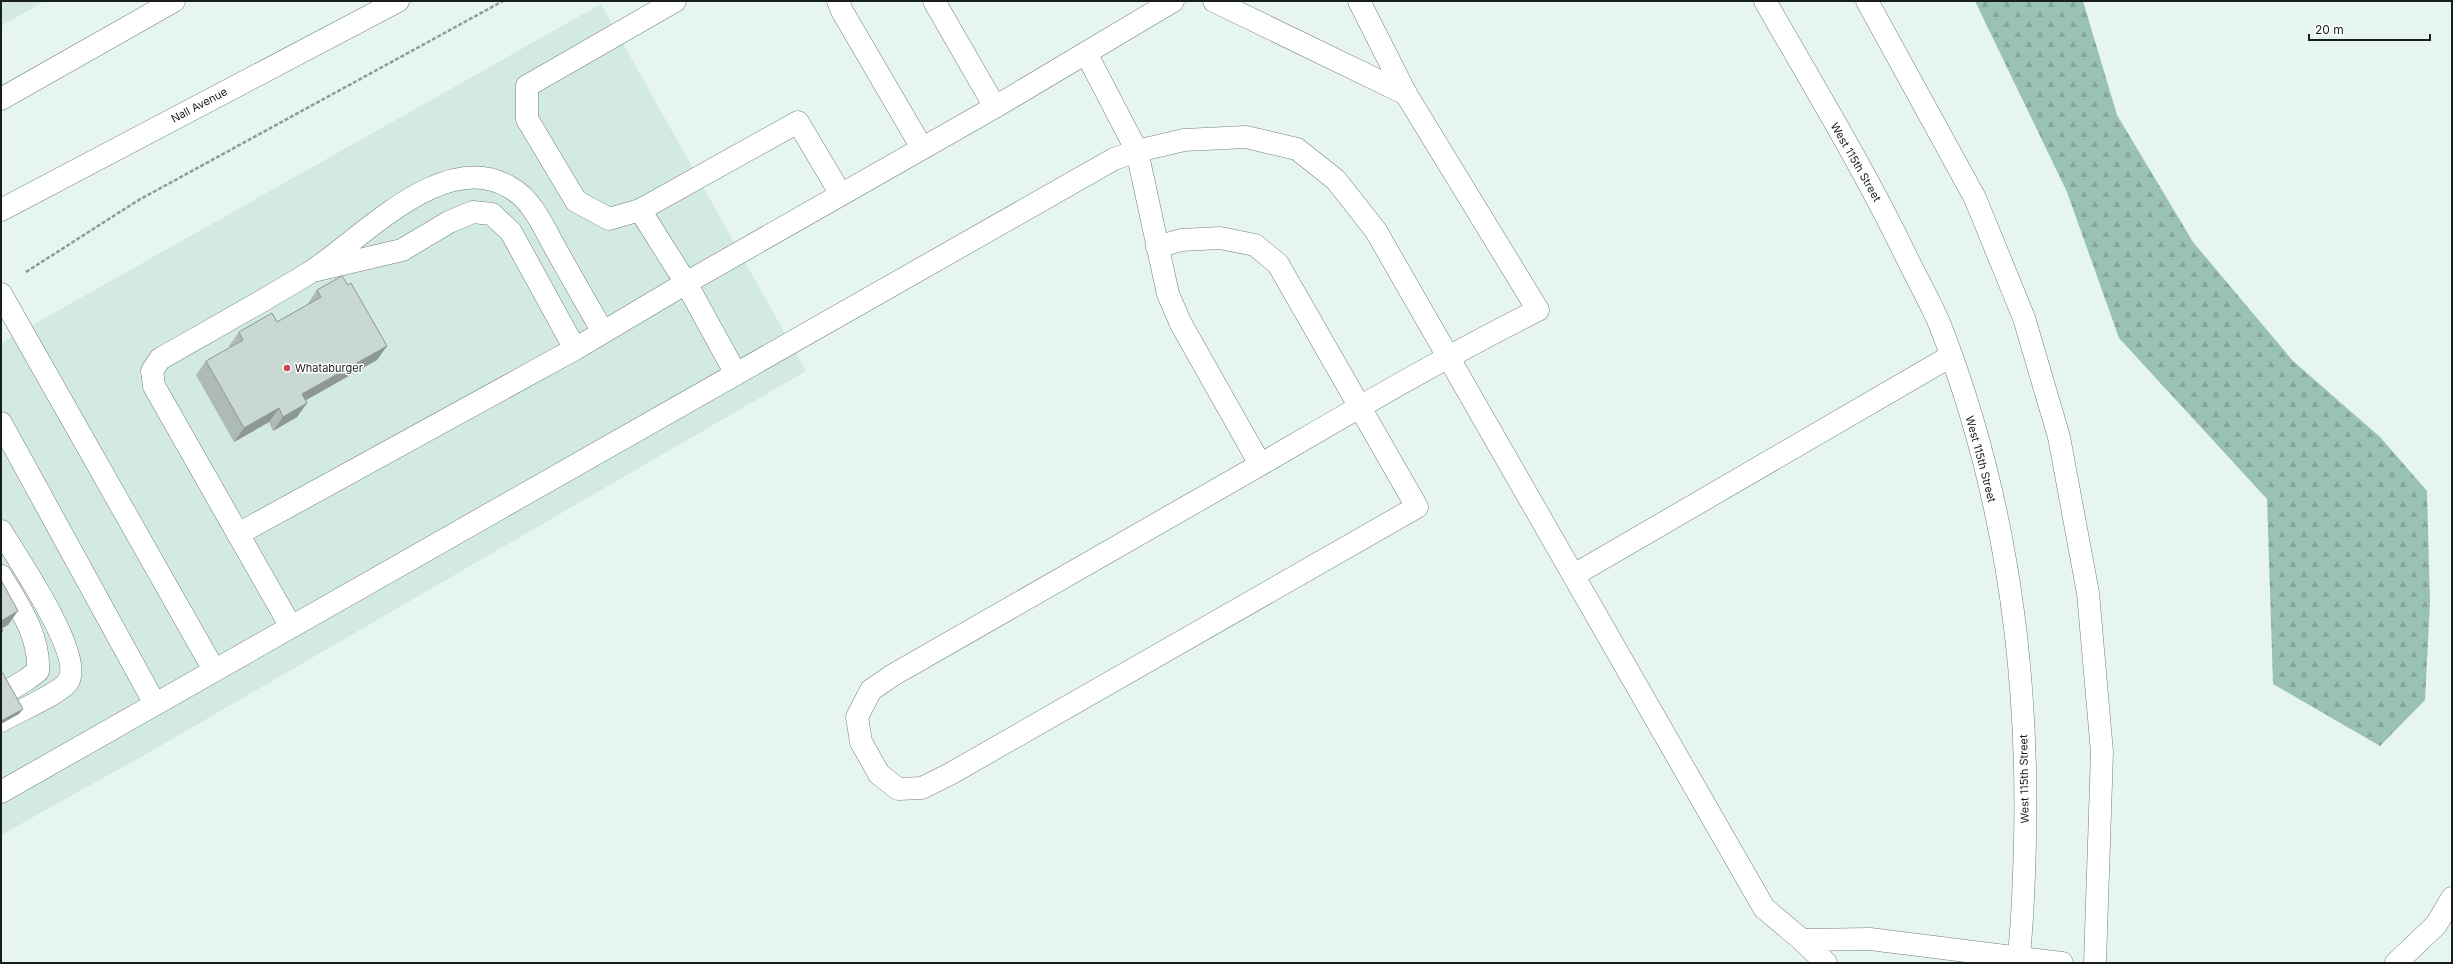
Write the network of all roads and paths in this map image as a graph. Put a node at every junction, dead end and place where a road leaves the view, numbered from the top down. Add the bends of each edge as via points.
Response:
1 (174, 1) edge
2 (398, 1) edge
3 (503, 1) edge
4 (675, 1) edge
5 (838, 1) edge
6 (934, 1) edge
7 (1173, 1) edge
8 (1213, 1) edge
9 (1359, 1) edge
10 (1766, 1) edge
11 (1867, 1) edge
12 (1086, 54) junction
13 (1406, 94) junction
14 (1, 99) edge
15 (995, 107) junction
16 (922, 148) junction
17 (1137, 151) junction
18 (840, 193) junction
19 (1, 210) edge
20 (640, 210) junction
21 (1157, 248) junction
22 (310, 272) junction
23 (25, 273) dead end
24 (686, 283) junction
25 (1, 294) edge
26 (603, 332) junction
27 (575, 349) junction
28 (1448, 356) junction
29 (1950, 356) junction
30 (736, 374) junction
31 (1361, 406) junction
32 (1, 423) edge
33 (1260, 464) junction
34 (1, 532) edge
35 (238, 534) junction
36 (1574, 575) junction
37 (1, 576) edge
38 (291, 627) junction
39 (214, 670) junction
40 (1, 695) edge
41 (155, 704) junction
42 (1, 721) edge
43 (1, 792) edge
44 (2452, 898) edge
45 (1802, 940) junction
46 (2019, 961) edge
47 (1826, 963) edge
48 (2062, 963) edge
49 (2094, 963) edge
50 (2396, 963) edge

1 - 14 street
2 - 19 street, Nall Avenue
3 - 23 path via 137,201
4 - 20 street via 527,86 527,119 576,201 609,218
5 - 16 street
6 - 15 street
7 - 12 street
8 - 13 street
9 - 13 street
10 - 29 street, West 115th Street via 1884,210 1939,324
11 - 49 street via 1975,198 2024,318 2059,437 2088,593 2102,752
12 - 15 street
12 - 17 street
13 - 28 street via 1538,310
15 - 16 street
16 - 18 street
17 - 21 street
17 - 28 street via 1184,140 1246,137 1297,149 1336,180 1376,231
17 - 30 street via 1114,159
18 - 20 street via 798,122
18 - 24 street
20 - 24 street
21 - 31 street via 1181,240 1220,238 1255,245 1278,264
21 - 33 street via 1168,294 1181,324
22 - 26 street via 377,220 433,187 465,177 489,178 512,188 530,204
22 - 27 street via 402,250 449,222 473,212 492,214 511,232
22 - 35 street via 160,359 152,371 154,386
24 - 26 street
24 - 30 street
25 - 39 street
26 - 27 street
27 - 35 street
28 - 31 street
28 - 36 street
29 - 36 street
29 - 46 street, West 115th Street via 1983,458 2006,561 2021,674 2026,778 2024,886
30 - 38 street
31 - 33 street
31 - 33 street via 1417,507 922,788 898,789 879,774 861,742 857,716 871,690
32 - 41 street
34 - 42 street via 63,636 72,671 67,683
35 - 38 street
36 - 45 street via 1764,908
37 - 40 street via 27,619 39,660 38,671
38 - 39 street
39 - 41 street
41 - 43 street
44 - 50 street via 2436,925
45 - 46 street via 1870,938
45 - 47 street
46 - 48 street

